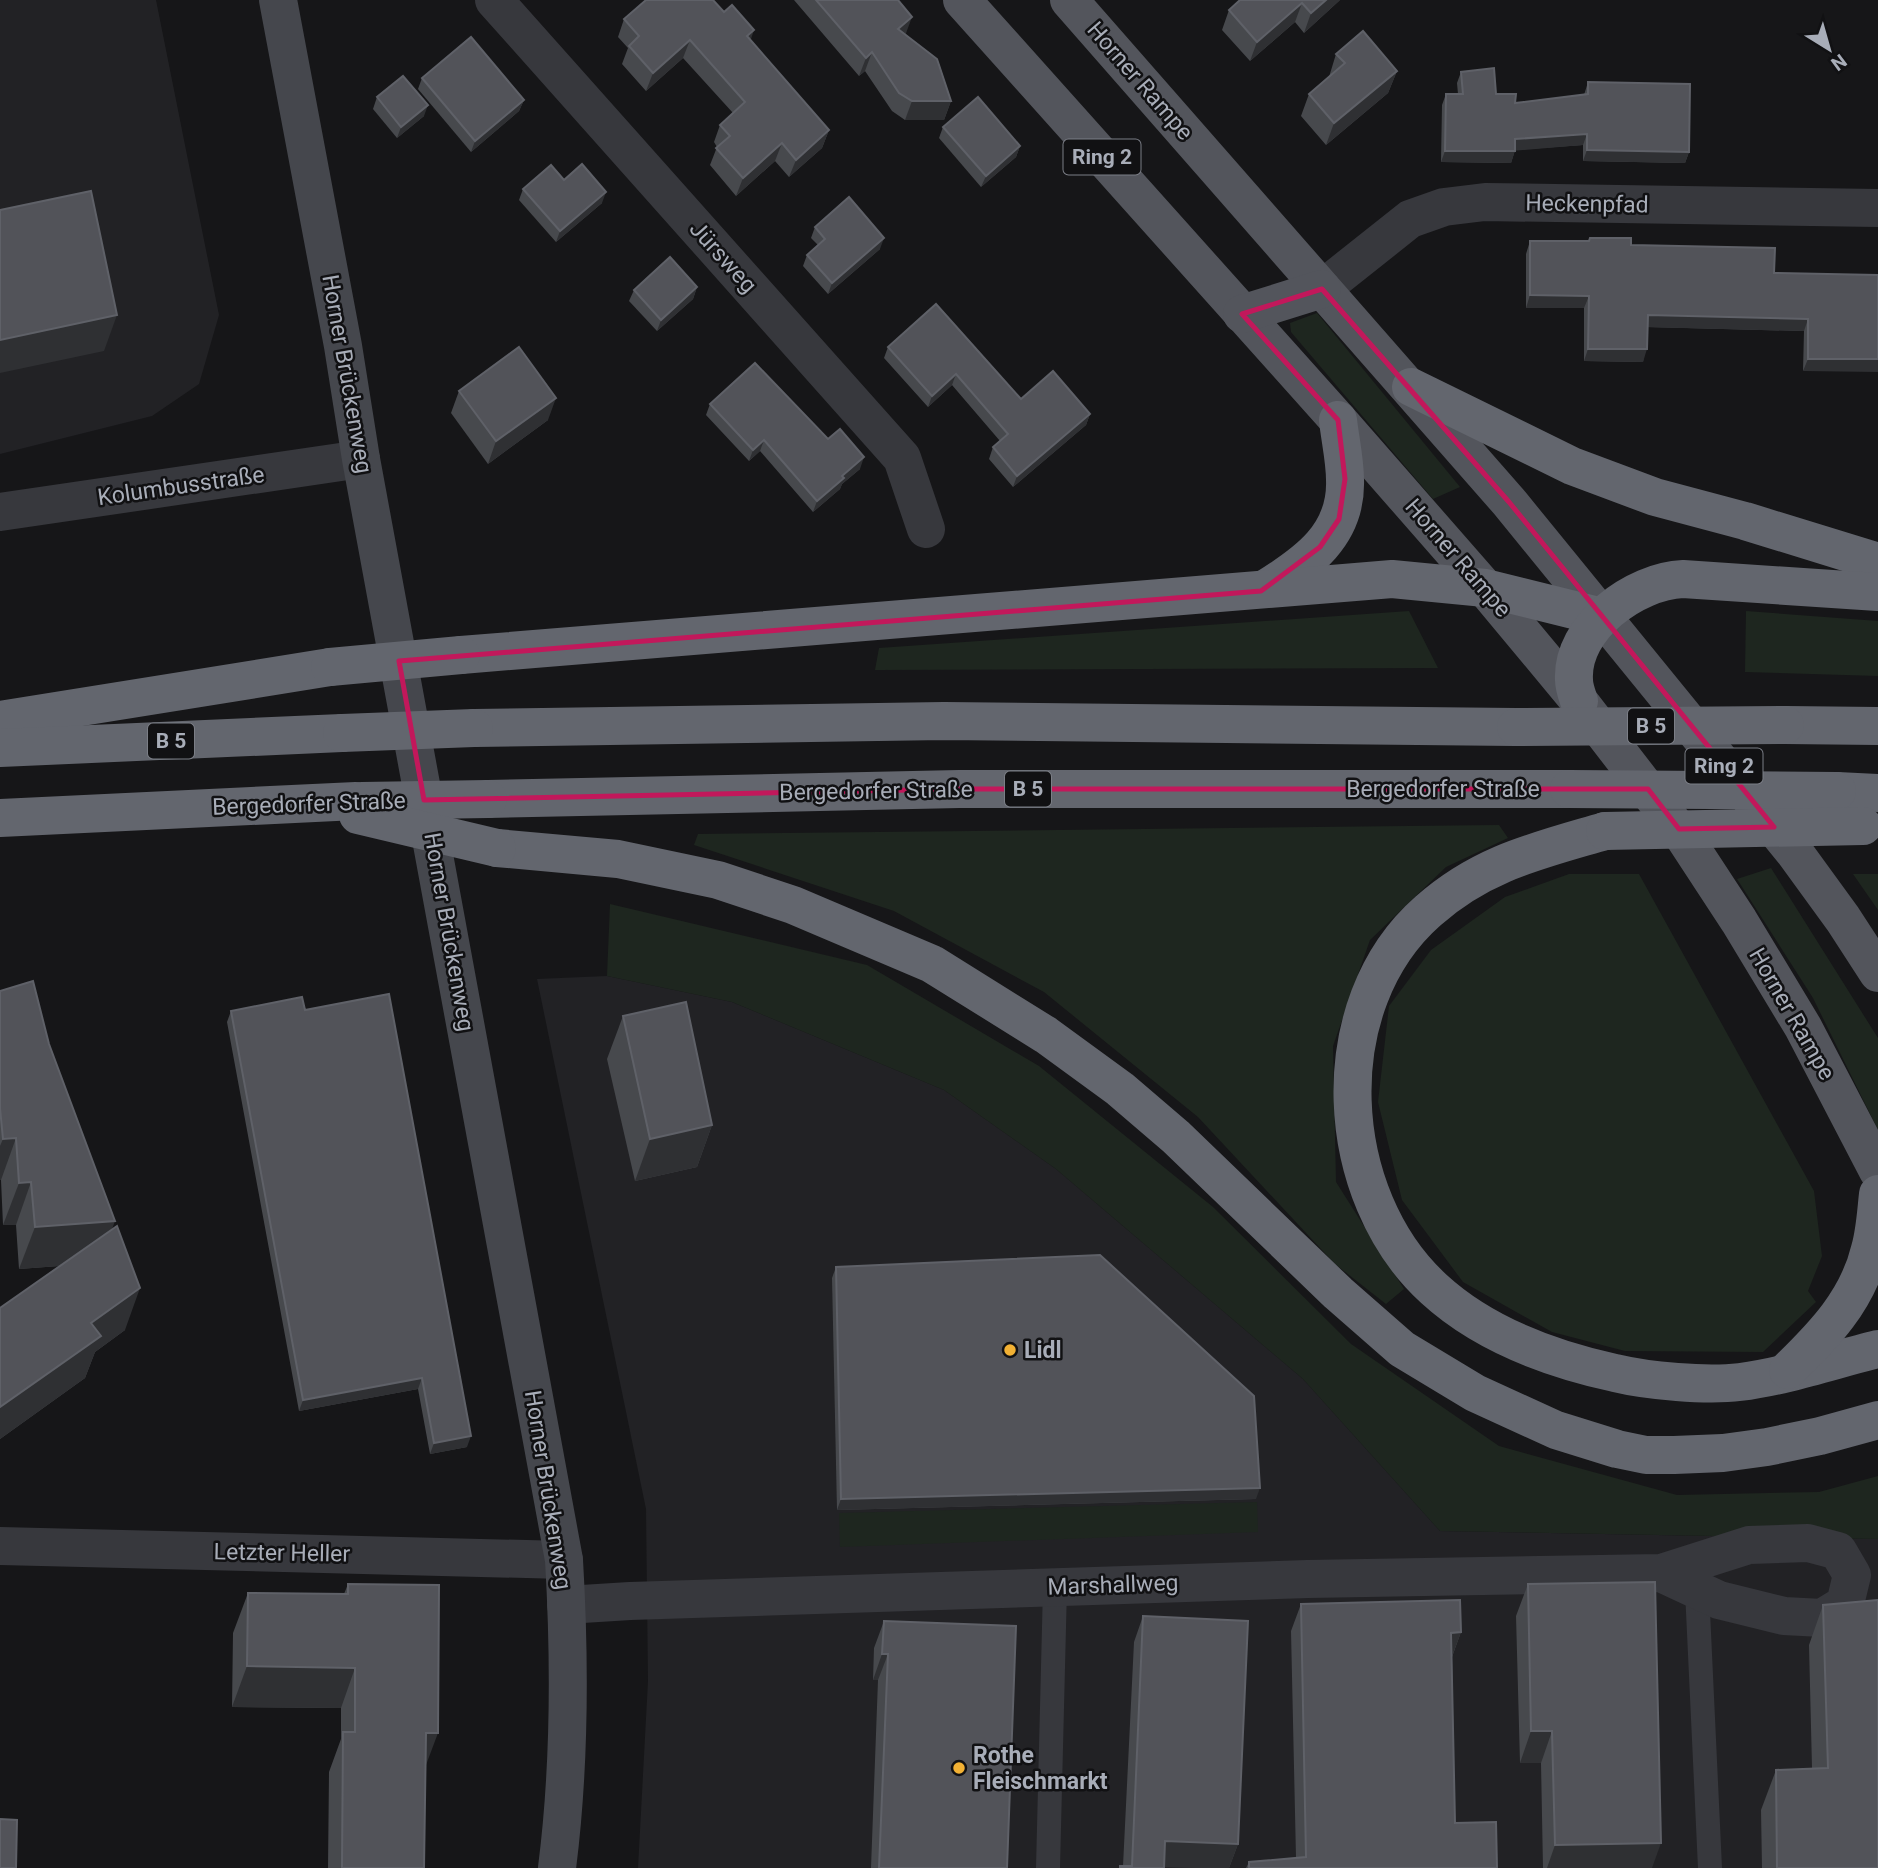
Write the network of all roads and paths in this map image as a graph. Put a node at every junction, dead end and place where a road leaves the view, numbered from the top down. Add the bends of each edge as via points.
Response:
1 (278, 0) edge
2 (494, 0) edge
3 (962, 0) edge
4 (1069, 0) edge
5 (1878, 208) edge
6 (1322, 289) junction
7 (1242, 314) junction
8 (1410, 387) junction
9 (1338, 420) junction
10 (361, 459) junction
11 (0, 512) edge
12 (926, 529) dead end
13 (1878, 562) edge
14 (1485, 588) junction
15 (1261, 591) junction
16 (1878, 592) edge
17 (1602, 617) junction
18 (1579, 701) junction
19 (0, 720) edge
20 (1878, 726) edge
21 (0, 748) edge
22 (357, 808) junction
23 (1873, 814) edge
24 (0, 818) edge
25 (1878, 974) edge
26 (1878, 1171) edge
27 (1878, 1194) edge
28 (1878, 1349) edge
29 (1785, 1373) junction
30 (1878, 1420) edge
31 (0, 1546) edge
32 (564, 1560) junction
33 (1661, 1573) junction
34 (1055, 1587) junction
35 (1697, 1590) junction
36 (566, 1605) junction
37 (557, 1868) edge
38 (1048, 1868) edge
39 (1710, 1868) edge

1 - 10 street, Horner Brückenweg
2 - 12 street, Jürsweg via 902,458
3 - 7 main road, Horner Rampe / Ring 2
4 - 6 main road, Horner Rampe / Ring 2
5 - 6 street, Heckenpfad via 1485,202 1444,207 1410,219
6 - 7 main road
6 - 8 main road, Horner Rampe / Ring 2
7 - 9 main road, Horner Rampe / Ring 2
8 - 13 highway via 1572,466 1655,497
8 - 17 main road, Horner Rampe / Ring 2
9 - 14 main road, Horner Rampe / Ring 2
9 - 15 highway via 1345,479 1339,520 1320,547 1291,573
10 - 11 street, Kolumbusstraße
10 - 32 street, Horner Brückenweg
14 - 15 highway via 1392,579
14 - 17 highway
14 - 18 main road, Horner Rampe / Ring 2
15 - 19 highway, bridge via 330,667
16 - 17 highway via 1670,579 1643,588
17 - 18 highway via 1580,649 1574,669
17 - 25 main road, Horner Rampe / Ring 2 via 1795,853
18 - 26 main road, Horner Rampe / Ring 2 via 1684,836 1732,910 1803,1027
20 - 21 highway, B 5, bridge via 944,721 474,729
22 - 23 highway, Bergedorfer Straße / B 5, bridge via 488,799 959,789 1569,789 1837,791
22 - 24 highway, Bergedorfer Straße via 310,803
22 - 30 highway, bridge via 497,848 618,859 718,880 793,905 932,964 1046,1035 1120,1089 1402,1349 1475,1393 1556,1430 1617,1449 1674,1455 1767,1447
23 - 29 highway, bridge via 1605,831 1496,865 1426,912 1394,948 1371,993 1358,1035 1353,1079 1356,1141 1368,1186 1386,1227 1411,1265 1435,1290 1511,1340 1616,1374 1738,1382
27 - 29 highway via 1870,1250 1853,1297 1823,1336
28 - 29 highway
31 - 32 street, Letzter Heller
32 - 36 street, Horner Brückenweg
33 - 34 street, Marshallweg
33 - 35 street, Marshallweg
33 - 35 street, Marshallweg via 1749,1545 1808,1543 1838,1551 1852,1575 1845,1604 1822,1618 1784,1616 1719,1601
34 - 36 street, Marshallweg
34 - 38 lane
35 - 39 lane
36 - 37 street, Horner Brückenweg via 568,1719

